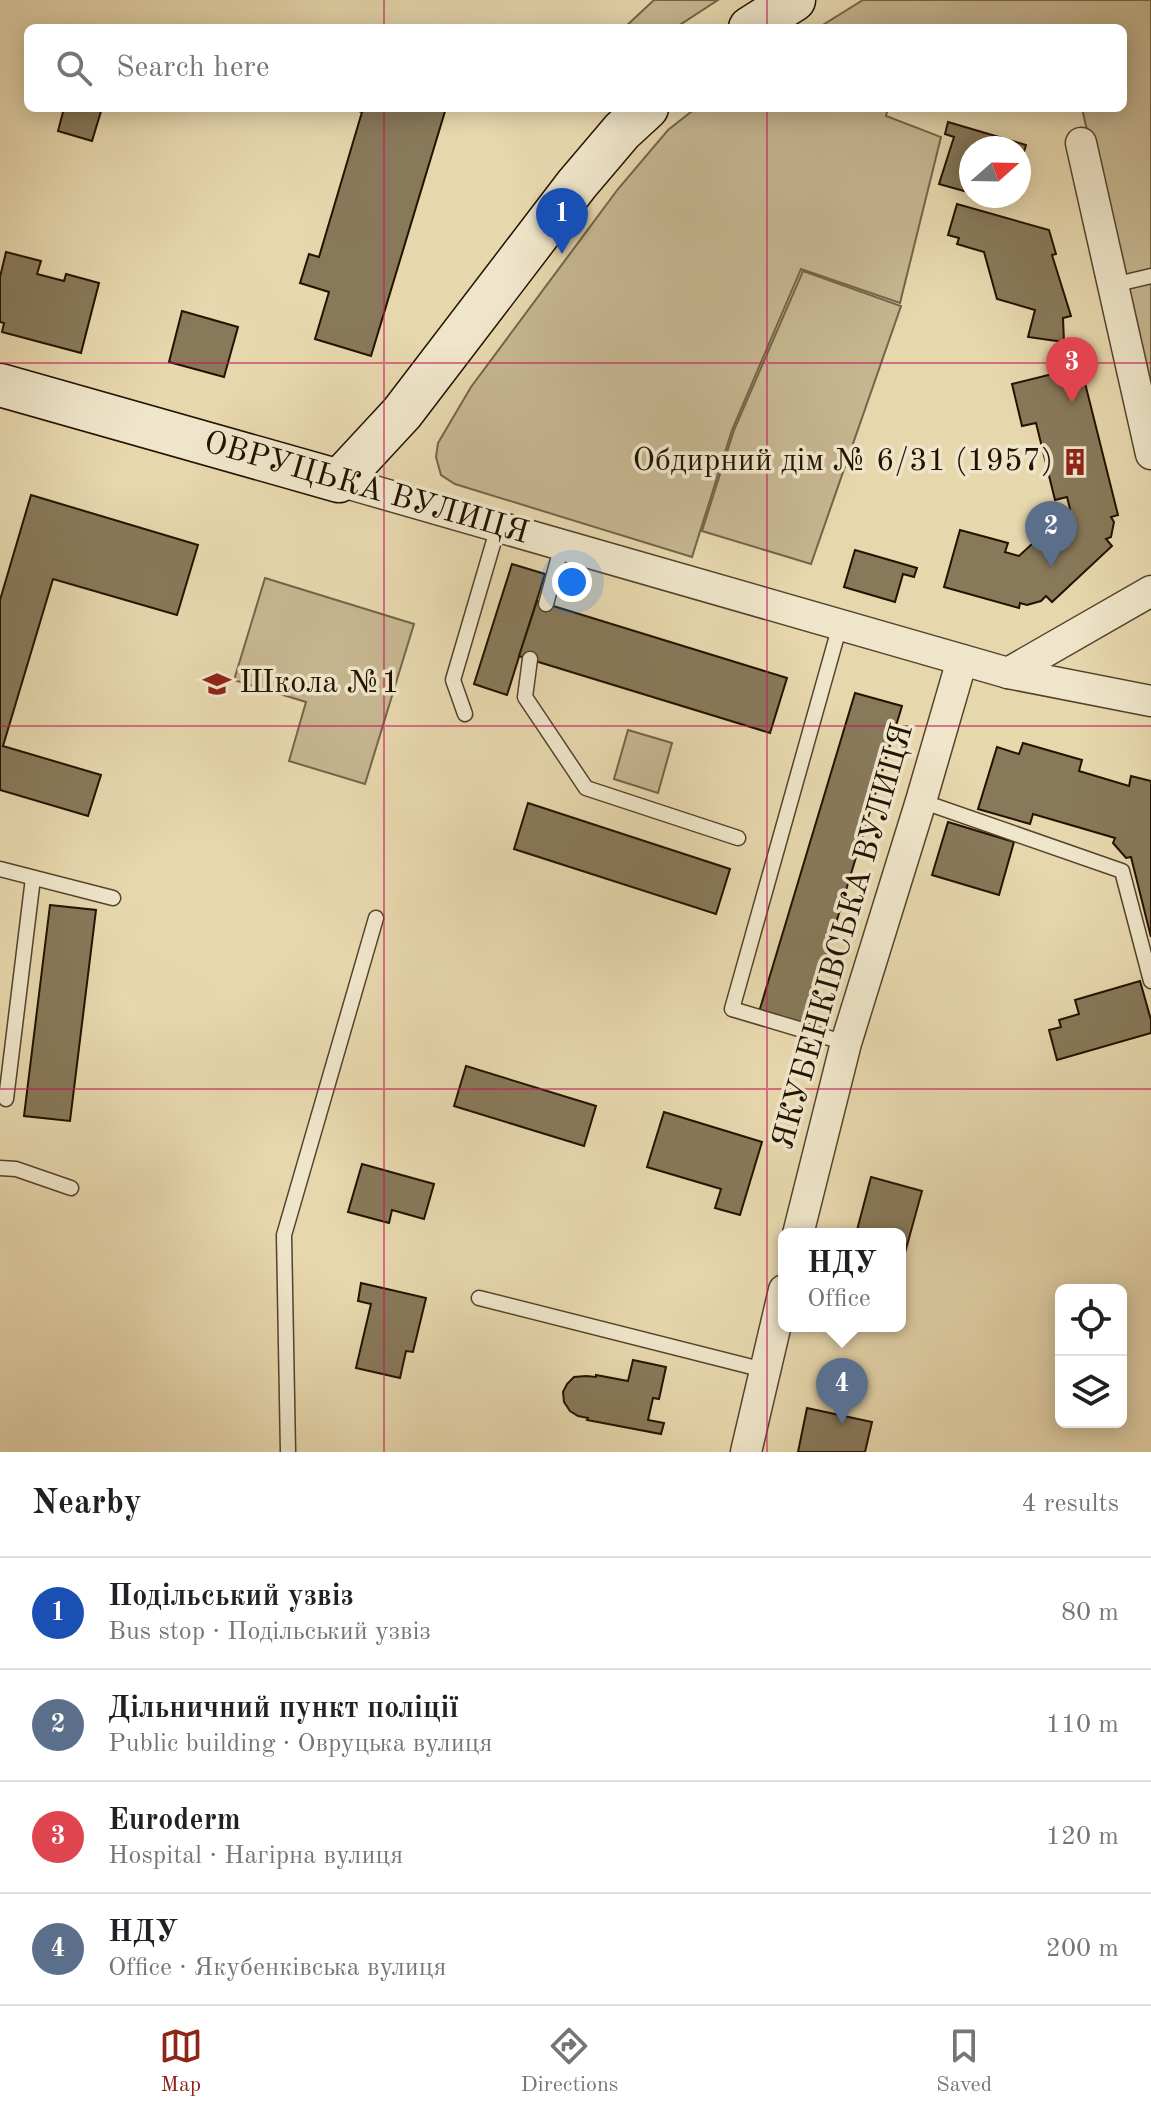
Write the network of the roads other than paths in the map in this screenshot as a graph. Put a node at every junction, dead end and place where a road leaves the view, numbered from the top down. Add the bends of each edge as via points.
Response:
1 (794, 0) edge
2 (756, 24) edge
3 (643, 112) edge
4 (1081, 143) dead end
5 (1151, 276) edge
6 (1113, 285) junction
7 (0, 385) edge
8 (1151, 454) edge
9 (339, 481) junction
10 (498, 527) junction
11 (562, 545) junction
12 (1151, 591) edge
13 (546, 604) dead end
14 (840, 625) junction
15 (530, 659) dead end
16 (962, 660) junction
17 (1008, 673) junction
18 (1151, 701) edge
19 (465, 714) dead end
20 (921, 801) junction
21 (738, 838) dead end
22 (0, 869) edge
23 (33, 878) junction
24 (113, 898) dead end
25 (376, 918) dead end
26 (1151, 981) edge
27 (846, 1043) junction
28 (6, 1099) dead end
29 (0, 1168) edge
30 (71, 1188) dead end
31 (800, 1228) edge
32 (479, 1298) dead end
33 (778, 1314) edge
34 (764, 1370) junction
35 (288, 1452) edge
36 (746, 1452) edge

1 - 2 street
3 - 9 street via 577,184 402,413
4 - 6 street
5 - 6 lane
6 - 8 street
7 - 9 street, ОВРУЦЬКА ВУЛИЦЯ
9 - 10 street, ОВРУЦЬКА ВУЛИЦЯ
10 - 11 street, ОВРУЦЬКА ВУЛИЦЯ
10 - 19 lane via 453,680
11 - 13 lane
11 - 14 street, ОВРУЦЬКА ВУЛИЦЯ
12 - 17 street
14 - 16 street, ОВРУЦЬКА ВУЛИЦЯ
14 - 27 lane via 732,1009
15 - 21 lane via 525,697 586,788
16 - 17 street, ОВРУЦЬКА ВУЛИЦЯ
16 - 20 street, ЯКУБЕНКІВСЬКА ВУЛИЦЯ
17 - 18 street, ОВРУЦЬКА ВУЛИЦЯ
20 - 26 lane via 1122,871
20 - 27 street, ЯКУБЕНКІВСЬКА ВУЛИЦЯ
22 - 23 lane
23 - 24 lane
23 - 28 lane
25 - 35 lane via 284,1235
27 - 31 street, ЯКУБЕНКІВСЬКА ВУЛИЦЯ
29 - 30 lane
32 - 34 lane
33 - 34 street
34 - 36 street

